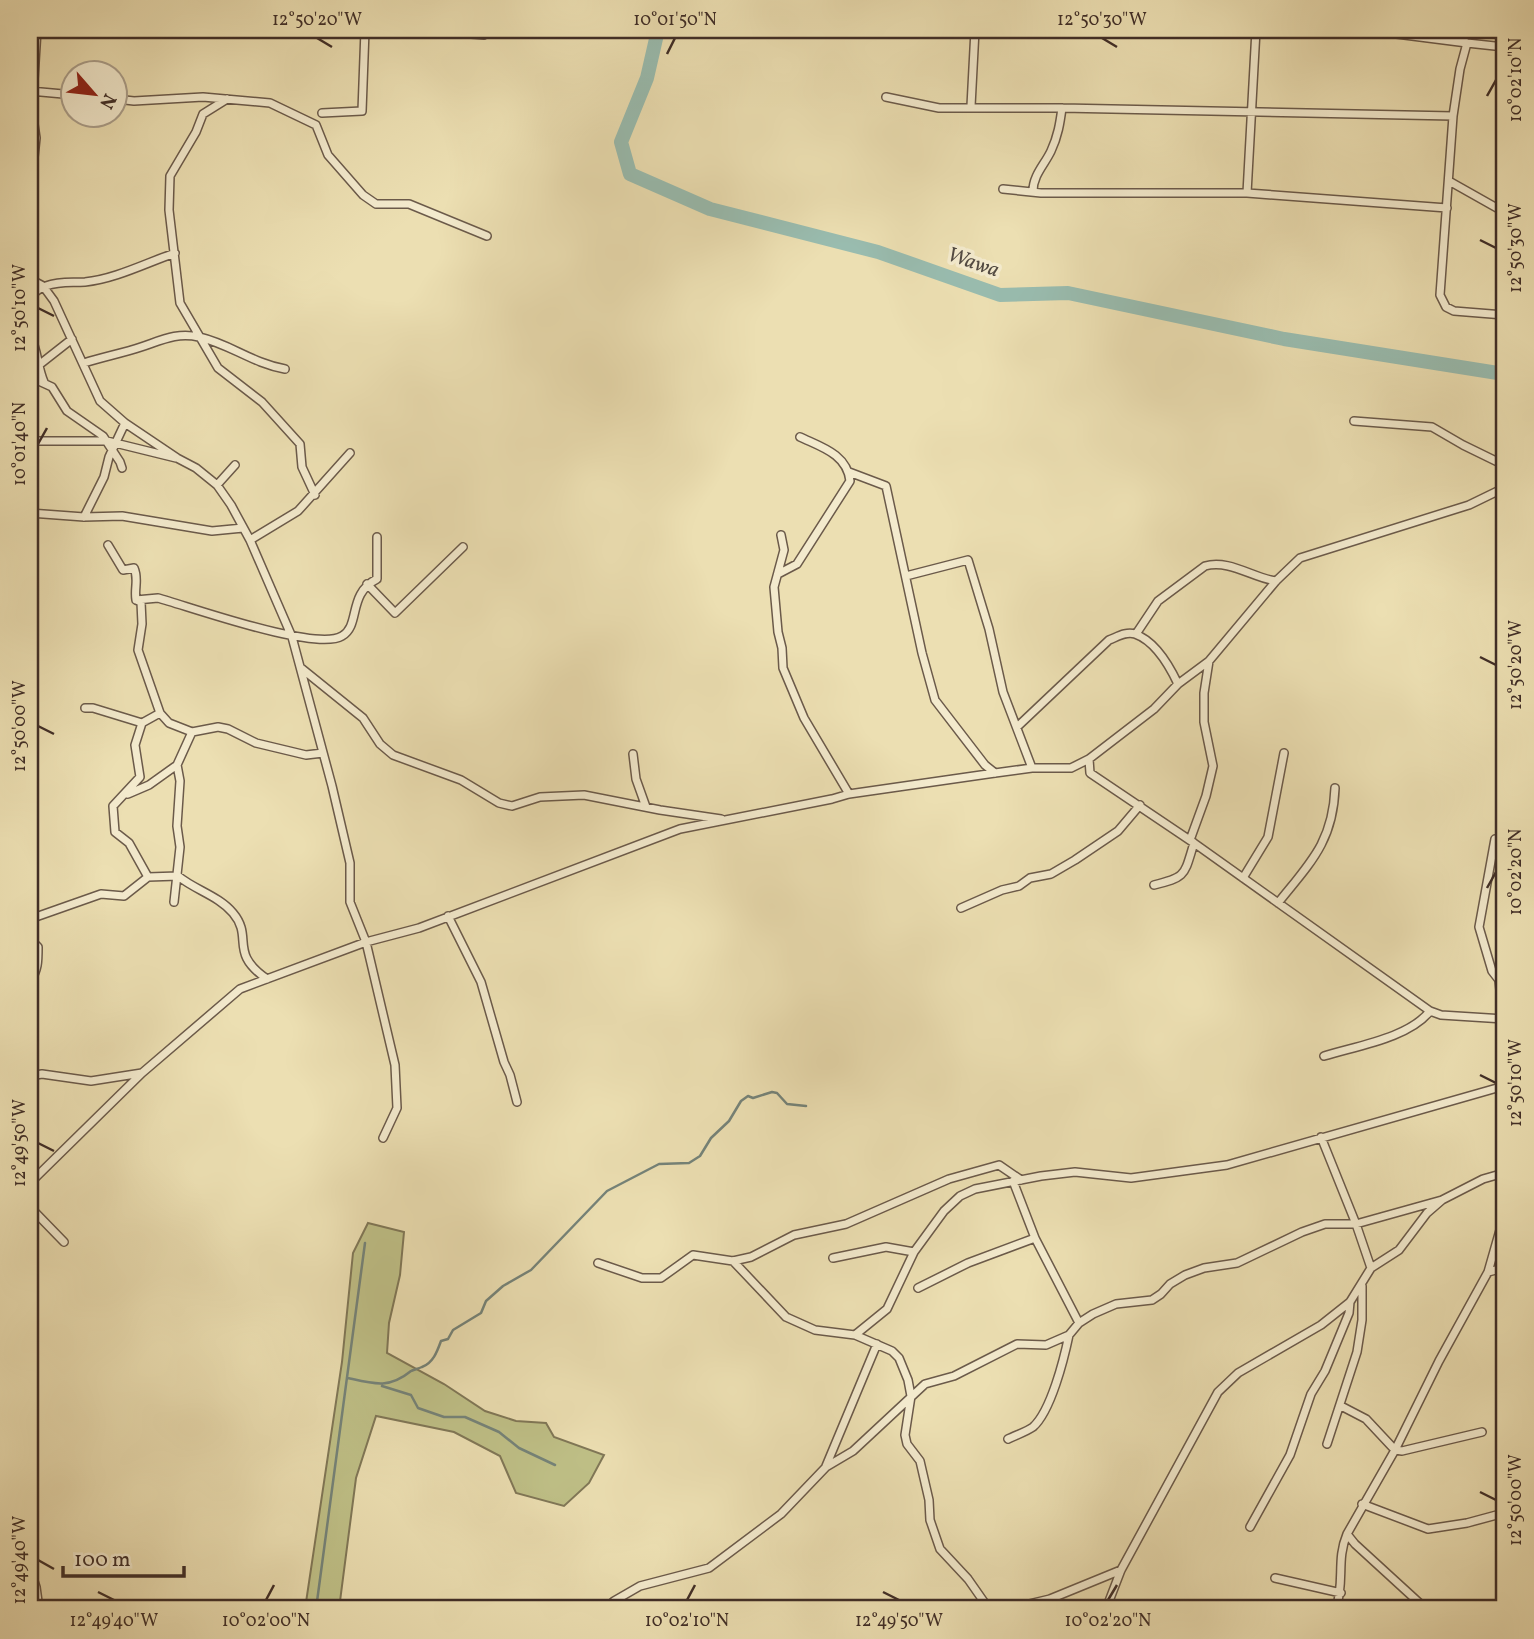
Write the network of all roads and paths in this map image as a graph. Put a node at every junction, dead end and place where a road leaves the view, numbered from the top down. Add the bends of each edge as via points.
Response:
1 (37, 30) edge
2 (365, 30) edge
3 (420, 30) edge
4 (975, 30) edge
5 (1256, 30) edge
6 (1365, 30) edge
7 (1441, 30) edge
8 (484, 35) dead end
9 (1467, 43) junction
10 (1504, 47) edge
11 (32, 90) edge
12 (60, 93) edge
13 (886, 97) dead end
14 (227, 99) junction
15 (130, 101) edge
16 (971, 106) junction
17 (1062, 108) junction
18 (1250, 112) junction
19 (322, 113) dead end
20 (1453, 116) junction
21 (30, 162) edge
22 (1449, 181) junction
23 (1003, 189) dead end
24 (1033, 191) junction
25 (1247, 193) junction
26 (1447, 208) junction
27 (1504, 212) edge
28 (487, 236) dead end
29 (175, 253) junction
30 (30, 279) edge
31 (43, 286) junction
32 (30, 299) edge
33 (1504, 315) edge
34 (30, 335) edge
35 (198, 337) junction
36 (72, 339) junction
37 (84, 363) junction
38 (37, 364) junction
39 (285, 369) dead end
40 (30, 374) edge
41 (44, 382) junction
42 (1353, 421) dead end
43 (125, 423) junction
44 (800, 438) dead end
45 (30, 441) edge
46 (111, 445) junction
47 (351, 453) dead end
48 (177, 458) junction
49 (235, 465) dead end
50 (1504, 465) edge
51 (122, 468) dead end
52 (849, 472) junction
53 (217, 485) junction
54 (1504, 488) edge
55 (315, 495) junction
56 (30, 513) edge
57 (84, 517) junction
58 (243, 528) junction
59 (780, 535) dead end
60 (377, 537) dead end
61 (250, 540) junction
62 (108, 545) dead end
63 (463, 547) dead end
64 (778, 574) junction
65 (906, 576) junction
66 (1276, 581) junction
67 (367, 584) junction
68 (136, 600) junction
69 (1136, 634) junction
70 (292, 637) junction
71 (1209, 661) junction
72 (300, 667) junction
73 (1178, 684) junction
74 (85, 708) dead end
75 (160, 713) junction
76 (142, 723) junction
77 (1017, 727) junction
78 (192, 732) junction
79 (323, 752) junction
80 (1284, 753) dead end
81 (633, 754) dead end
82 (1089, 759) junction
83 (177, 765) junction
84 (1032, 768) junction
85 (1071, 768) junction
86 (995, 772) junction
87 (1090, 773) junction
88 (1335, 788) dead end
89 (849, 794) junction
90 (121, 796) junction
91 (1140, 806) junction
92 (646, 807) junction
93 (723, 820) junction
94 (1495, 839) dead end
95 (1192, 842) junction
96 (178, 876) junction
97 (148, 877) junction
98 (1243, 878) junction
99 (1154, 885) dead end
100 (174, 902) dead end
101 (1278, 903) junction
102 (961, 908) dead end
103 (448, 916) junction
104 (30, 919) edge
105 (30, 939) edge
106 (366, 942) junction
107 (267, 979) junction
108 (30, 982) edge
109 (1430, 1011) junction
110 (1504, 1019) edge
111 (1324, 1056) dead end
112 (142, 1073) junction
113 (30, 1076) edge
114 (115, 1077) junction
115 (130, 1085) junction
116 (1504, 1086) edge
117 (517, 1102) dead end
118 (1321, 1137) junction
119 (383, 1138) dead end
120 (1504, 1173) edge
121 (1017, 1181) junction
122 (30, 1183) edge
123 (1442, 1200) junction
124 (30, 1207) edge
125 (1504, 1216) edge
126 (1356, 1224) junction
127 (1035, 1238) junction
128 (64, 1242) dead end
129 (914, 1252) junction
130 (834, 1258) dead end
131 (733, 1261) junction
132 (598, 1264) dead end
133 (1371, 1268) junction
134 (1504, 1268) edge
135 (1488, 1272) junction
136 (1362, 1285) junction
137 (918, 1288) dead end
138 (1350, 1302) junction
139 (1079, 1324) junction
140 (855, 1335) junction
141 (1069, 1335) junction
142 (877, 1344) junction
143 (911, 1396) junction
144 (1341, 1406) junction
145 (1482, 1432) dead end
146 (1008, 1439) dead end
147 (1327, 1444) dead end
148 (1395, 1450) junction
149 (826, 1467) junction
150 (1362, 1504) junction
151 (1504, 1513) edge
152 (1250, 1527) dead end
153 (1347, 1534) junction
154 (30, 1569) edge
155 (1121, 1570) junction
156 (1275, 1578) dead end
157 (1341, 1593) junction
158 (39, 1609) edge
159 (605, 1609) edge
160 (989, 1609) edge
161 (1008, 1609) edge
162 (1106, 1609) edge
163 (1336, 1609) edge
164 (1426, 1609) edge

1 - 11 street
2 - 19 street via 362,111
3 - 8 street
4 - 16 street
5 - 18 street
6 - 9 street
7 - 9 street
9 - 10 street
9 - 20 street
11 - 12 street
11 - 21 street via 36,138
13 - 16 street via 939,107
14 - 15 street
14 - 28 street via 270,103 316,125 328,155 376,204 409,204
14 - 29 street via 203,114 170,176
16 - 17 street
17 - 18 street
17 - 24 street via 1060,128
18 - 20 street
18 - 25 street
20 - 22 street
22 - 26 street
22 - 27 street
23 - 24 street
24 - 25 street
25 - 26 street
26 - 33 street via 1440,295 1446,307
29 - 31 street via 85,282
29 - 35 street via 180,303
30 - 31 street
31 - 32 street
31 - 36 street
34 - 38 street
35 - 37 street via 165,337
35 - 39 street
35 - 55 street via 218,368 262,402 300,444 302,467
36 - 37 street
36 - 38 street
37 - 43 street via 100,401
38 - 40 street
38 - 41 street
40 - 41 street
41 - 46 street via 67,411
42 - 50 street via 1432,427
43 - 46 street
43 - 48 street
44 - 52 street via 833,452
45 - 46 street
46 - 48 street
46 - 51 street
46 - 57 street via 104,477
47 - 55 street
48 - 53 street
49 - 53 street
52 - 64 street via 850,481 809,549 797,564
52 - 65 street via 886,486
53 - 58 street
54 - 66 street via 1469,505 1300,558
55 - 61 street via 298,512
56 - 57 street
57 - 58 street via 122,516 212,531
58 - 61 street
59 - 64 street via 784,550
60 - 67 street via 377,579
61 - 70 street
62 - 68 street via 123,570 134,568
63 - 67 street via 396,613
64 - 89 street via 774,587 783,668 804,718
65 - 77 street via 968,560 1003,692
65 - 86 street via 935,700
66 - 69 street via 1230,566 1205,566 1158,601
66 - 71 street
67 - 70 street via 359,593 344,635 334,639
68 - 70 street via 158,598
68 - 75 street via 141,602 142,624 138,650
69 - 73 street via 1169,666
69 - 77 street via 1109,640
70 - 72 street
71 - 73 street
71 - 95 street via 1204,722 1213,766
72 - 79 street
72 - 92 street via 363,718 393,755 461,780 499,803 512,806 540,797 584,795
73 - 82 street via 1154,709
74 - 76 street
75 - 76 street
75 - 78 street
76 - 90 street via 135,744 140,777
77 - 84 street
78 - 79 street via 218,727 256,743 306,755
78 - 83 street
79 - 106 street via 350,863 350,902
80 - 98 street via 1268,837
81 - 92 street
82 - 85 street
82 - 87 street
83 - 90 street via 149,785
83 - 96 street
84 - 85 street
84 - 86 street
85 - 87 street
86 - 89 street
87 - 91 street
88 - 101 street via 1324,841
89 - 93 street
90 - 97 street via 113,806 114,832 129,843
91 - 95 street
91 - 102 street via 1118,831 1051,874 1030,878
92 - 93 street
93 - 103 street via 680,829
94 - 110 street via 1479,927 1499,980
95 - 98 street
95 - 99 street via 1186,869 1179,878
96 - 97 street
96 - 100 street
96 - 107 street via 235,916 246,959
97 - 104 street via 124,896 100,894
98 - 101 street
101 - 109 street
103 - 106 street
103 - 117 street via 481,982
105 - 108 street via 38,947 37,970
106 - 107 street
106 - 119 street via 395,1065 397,1108
107 - 112 street via 240,989
109 - 110 street
109 - 111 street via 1404,1031
112 - 114 street
112 - 115 street
113 - 114 street via 91,1081
114 - 115 street
115 - 122 street
116 - 118 street
118 - 121 street via 1227,1164 1131,1178 1075,1172
118 - 126 street
120 - 123 street
121 - 127 street
121 - 129 street via 960,1196
121 - 131 street via 999,1165 976,1171 846,1224 794,1235
123 - 126 street
123 - 133 street via 1399,1250
124 - 128 street
125 - 135 street
126 - 133 street
126 - 139 street via 1325,1224 1302,1232 1237,1263 1185,1275 1152,1300 1116,1304
127 - 137 street
127 - 139 street
129 - 130 street via 886,1247
129 - 140 street via 887,1309
131 - 132 street via 693,1255 661,1278 642,1278
131 - 140 street via 786,1317 815,1330
133 - 136 street
134 - 135 street
135 - 148 street
136 - 138 street
136 - 144 street via 1357,1352
138 - 152 street via 1290,1455
138 - 155 street via 1321,1325 1238,1373 1218,1392
139 - 141 street
140 - 142 street
141 - 143 street via 1046,1345 1017,1344 954,1376 925,1384
141 - 146 street via 1043,1415 1031,1428
142 - 143 street via 900,1358
142 - 149 street
143 - 149 street via 853,1451
143 - 160 street via 905,1435 920,1461 940,1549
144 - 147 street
144 - 148 street via 1366,1419
145 - 148 street
148 - 150 street
149 - 159 street via 781,1514 709,1568 639,1586
150 - 151 street via 1428,1529
150 - 153 street
153 - 157 street via 1340,1549
153 - 164 street
154 - 158 street
155 - 161 street via 1050,1599
155 - 162 street
156 - 157 street
157 - 163 street

